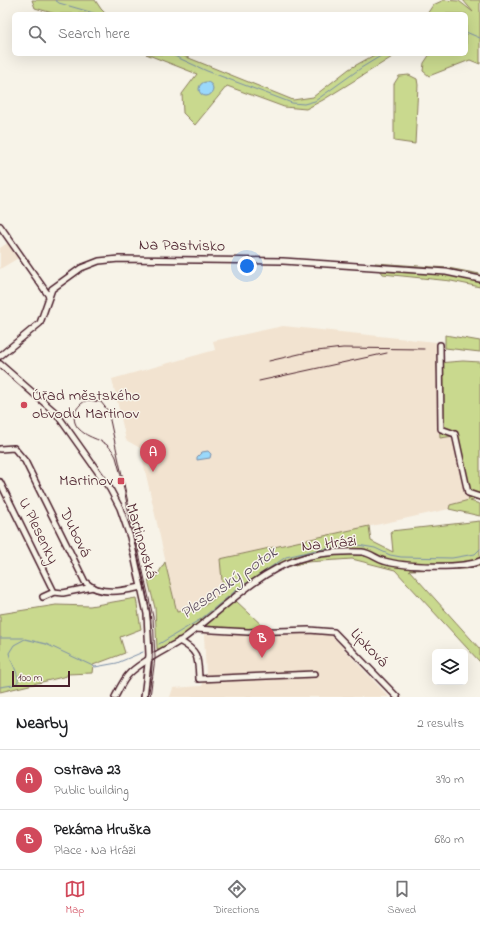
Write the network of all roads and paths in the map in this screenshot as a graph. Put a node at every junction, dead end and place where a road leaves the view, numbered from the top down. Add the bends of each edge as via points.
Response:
1 (0, 226) edge
2 (480, 279) edge
3 (49, 296) junction
4 (440, 346) dead end
5 (0, 356) edge
6 (0, 364) edge
7 (0, 449) edge
8 (0, 482) edge
9 (480, 497) edge
10 (480, 561) edge
11 (93, 587) junction
12 (141, 587) junction
13 (54, 592) junction
14 (43, 598) dead end
15 (195, 630) junction
16 (179, 641) junction
17 (149, 660) junction
18 (315, 674) dead end
19 (115, 697) edge
20 (144, 697) edge
21 (397, 697) edge

1 - 3 street
2 - 3 street, Na Pastvisko via 446,272 290,262 119,259 99,261 81,268 52,289
3 - 5 street, Na Pastvisko via 40,323
4 - 9 street via 441,429 455,434 468,493
6 - 12 street, Martinovská via 56,413 110,489 128,529
7 - 11 street, Dubová via 14,448 25,461 82,578
8 - 13 street, U Plesenky
10 - 15 street, Na Hrázi via 460,565 399,564 361,552 327,554 295,560 258,580
11 - 12 street via 114,591
11 - 13 street via 63,593
12 - 17 street, Martinovská via 148,625
13 - 14 street
15 - 16 street, Na Hrázi
15 - 21 street, Lipková via 334,632
16 - 17 street, Na Hrázi
16 - 18 street via 195,651 199,679
17 - 19 street, Na Hrázi via 128,674
17 - 20 street, Martinovská

